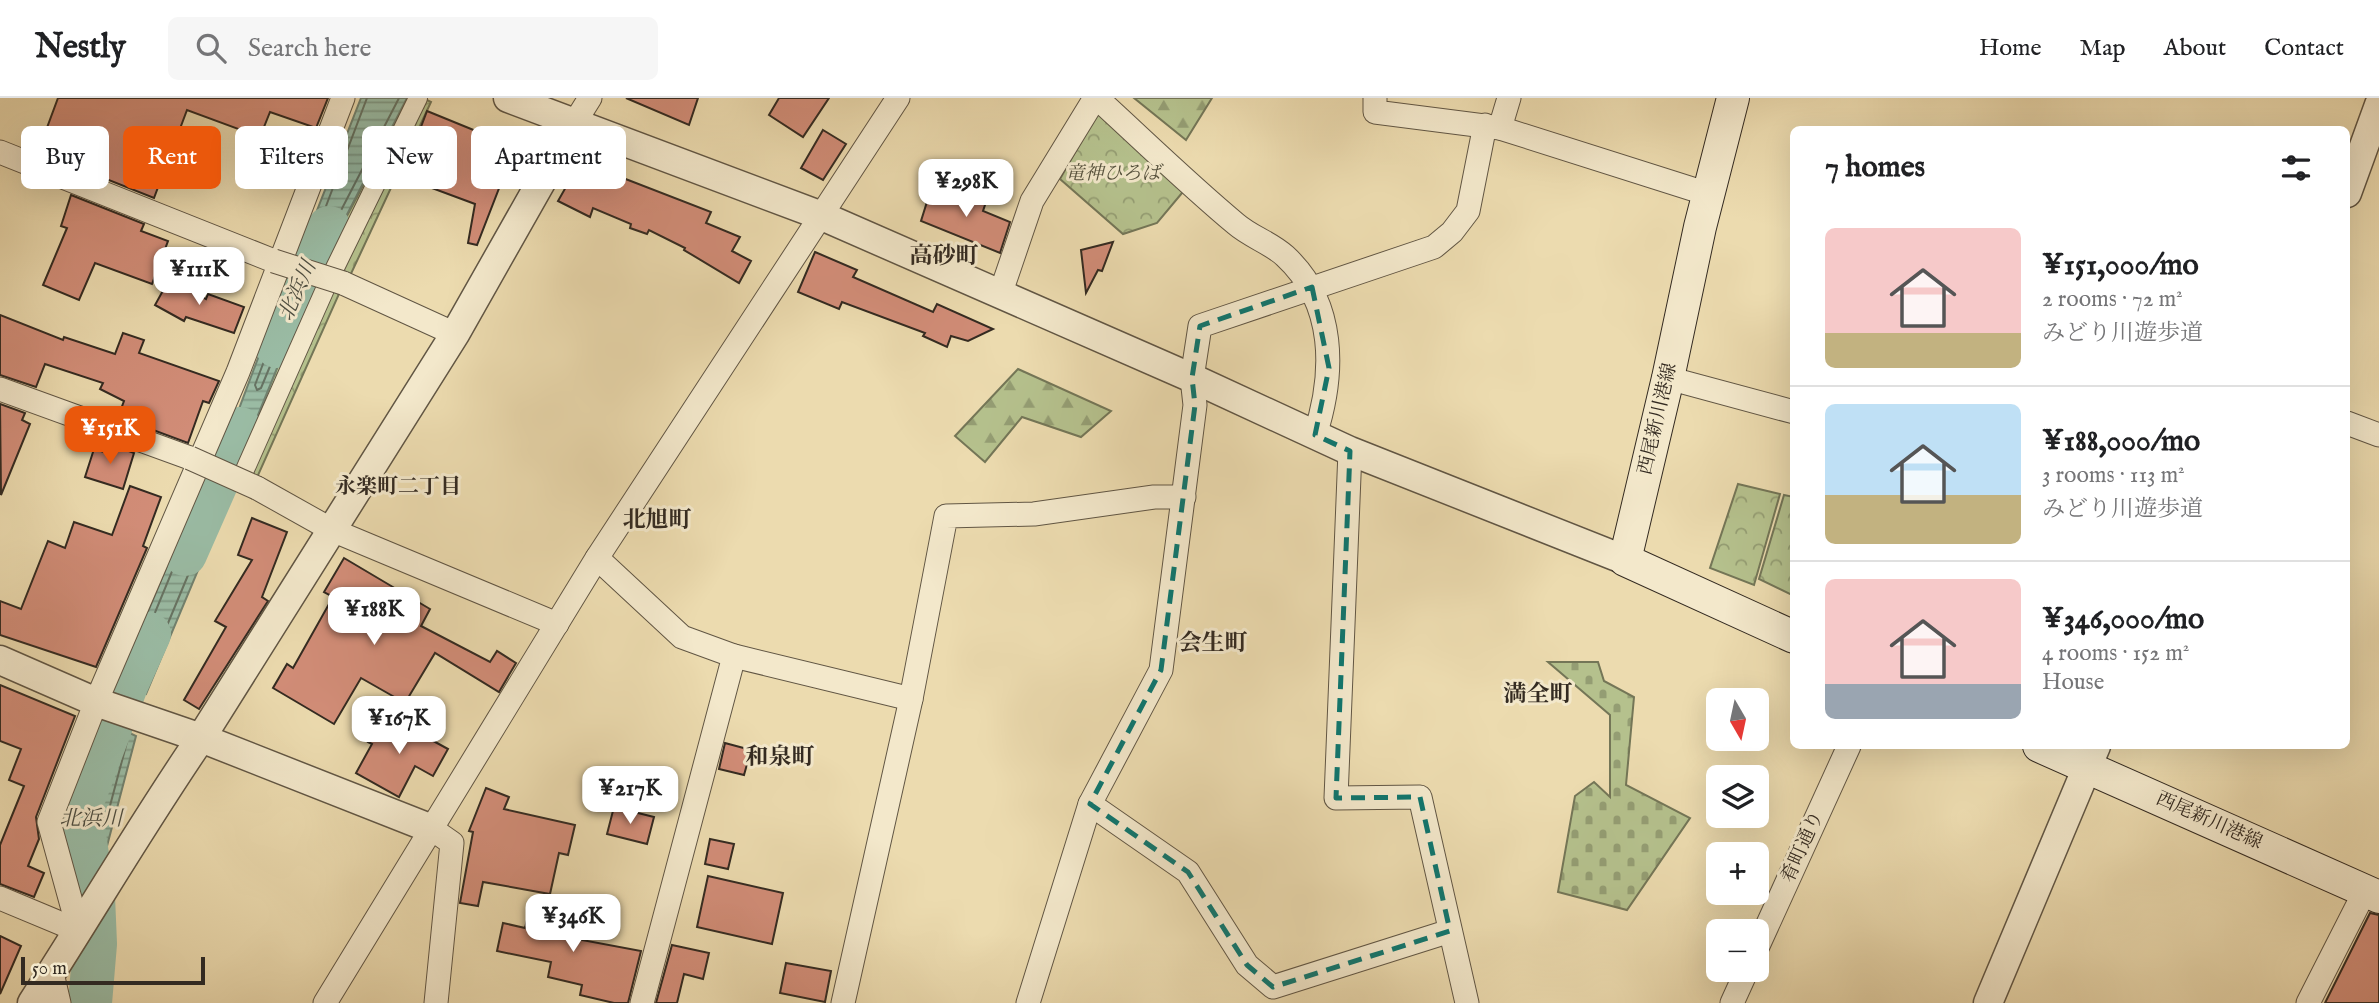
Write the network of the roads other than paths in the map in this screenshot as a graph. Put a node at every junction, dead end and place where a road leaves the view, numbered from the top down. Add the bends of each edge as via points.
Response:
1 (343, 98) edge
2 (418, 98) edge
3 (508, 98) edge
4 (590, 98) edge
5 (898, 98) edge
6 (1096, 98) edge
7 (1375, 98) edge
8 (1509, 98) edge
9 (1733, 98) edge
10 (2379, 105) edge
11 (575, 122) junction
12 (1493, 127) junction
13 (0, 152) edge
14 (2350, 185) edge
15 (1708, 194) junction
16 (822, 216) junction
17 (336, 280) junction
18 (1312, 287) junction
19 (1000, 295) junction
20 (455, 334) junction
21 (1192, 378) junction
22 (1668, 378) junction
23 (0, 389) edge
24 (1790, 411) edge
25 (2350, 424) edge
26 (1315, 435) junction
27 (2379, 435) edge
28 (1350, 450) junction
29 (248, 484) junction
30 (1184, 497) junction
31 (332, 530) junction
32 (597, 558) junction
33 (1625, 560) junction
34 (557, 624) junction
35 (1790, 634) edge
36 (734, 656) junction
37 (0, 660) edge
38 (911, 699) junction
39 (98, 702) junction
40 (188, 733) junction
41 (1848, 749) edge
42 (2055, 749) edge
43 (2091, 756) edge
44 (1090, 804) junction
45 (432, 829) junction
46 (2372, 894) edge
47 (0, 898) edge
48 (1769, 922) edge
49 (79, 931) junction
50 (1450, 931) junction
51 (52, 972) junction
52 (1742, 982) edge
53 (33, 1003) edge
54 (59, 1003) edge
55 (325, 1003) edge
56 (436, 1003) edge
57 (642, 1003) edge
58 (843, 1003) edge
59 (1028, 1003) edge
60 (1467, 1003) edge
61 (1732, 1003) edge
62 (1988, 1003) edge
63 (2308, 1003) edge

1 - 39 street via 238,372
2 - 17 street
3 - 11 street
4 - 11 street
5 - 16 street
6 - 18 street via 1238,226 1284,255
6 - 19 street via 1032,201
7 - 12 street via 1375,112
8 - 12 street
9 - 15 main road, 西尾新川港線
10 - 14 street
11 - 16 street
11 - 20 street
12 - 15 street
12 - 18 street via 1468,211 1452,232 1434,247
13 - 17 street, bridge via 274,261
15 - 22 main road, 西尾新川港線
16 - 19 street
16 - 32 street
17 - 20 street
17 - 29 street
18 - 21 street via 1200,326
18 - 26 street via 1328,341 1329,368
19 - 21 street
20 - 31 street
21 - 26 street
21 - 30 street via 1195,405
22 - 24 street
22 - 33 main road, 西尾新川港線
23 - 29 street, bridge via 190,458
25 - 27 street
26 - 28 street
28 - 33 street
28 - 50 street via 1336,798 1420,797
29 - 31 street
30 - 38 street via 1034,514 946,516
30 - 44 street via 1161,670
31 - 34 street
31 - 40 street
32 - 34 street
32 - 36 street via 682,638
33 - 35 main road
34 - 45 street
36 - 38 street
36 - 57 street
37 - 39 street
38 - 58 street
39 - 40 street
39 - 49 street via 49,822
40 - 45 street
40 - 49 street via 159,799
41 - 48 street, 肴町通り
42 - 43 main road, 西尾新川港線
43 - 46 main road, 西尾新川港線
43 - 62 street
44 - 50 street via 1188,872 1247,965 1273,987
44 - 59 street
45 - 55 street
45 - 56 street via 452,842
46 - 63 street
47 - 49 street
49 - 51 street
50 - 60 street
51 - 53 street
51 - 54 street
52 - 61 street

